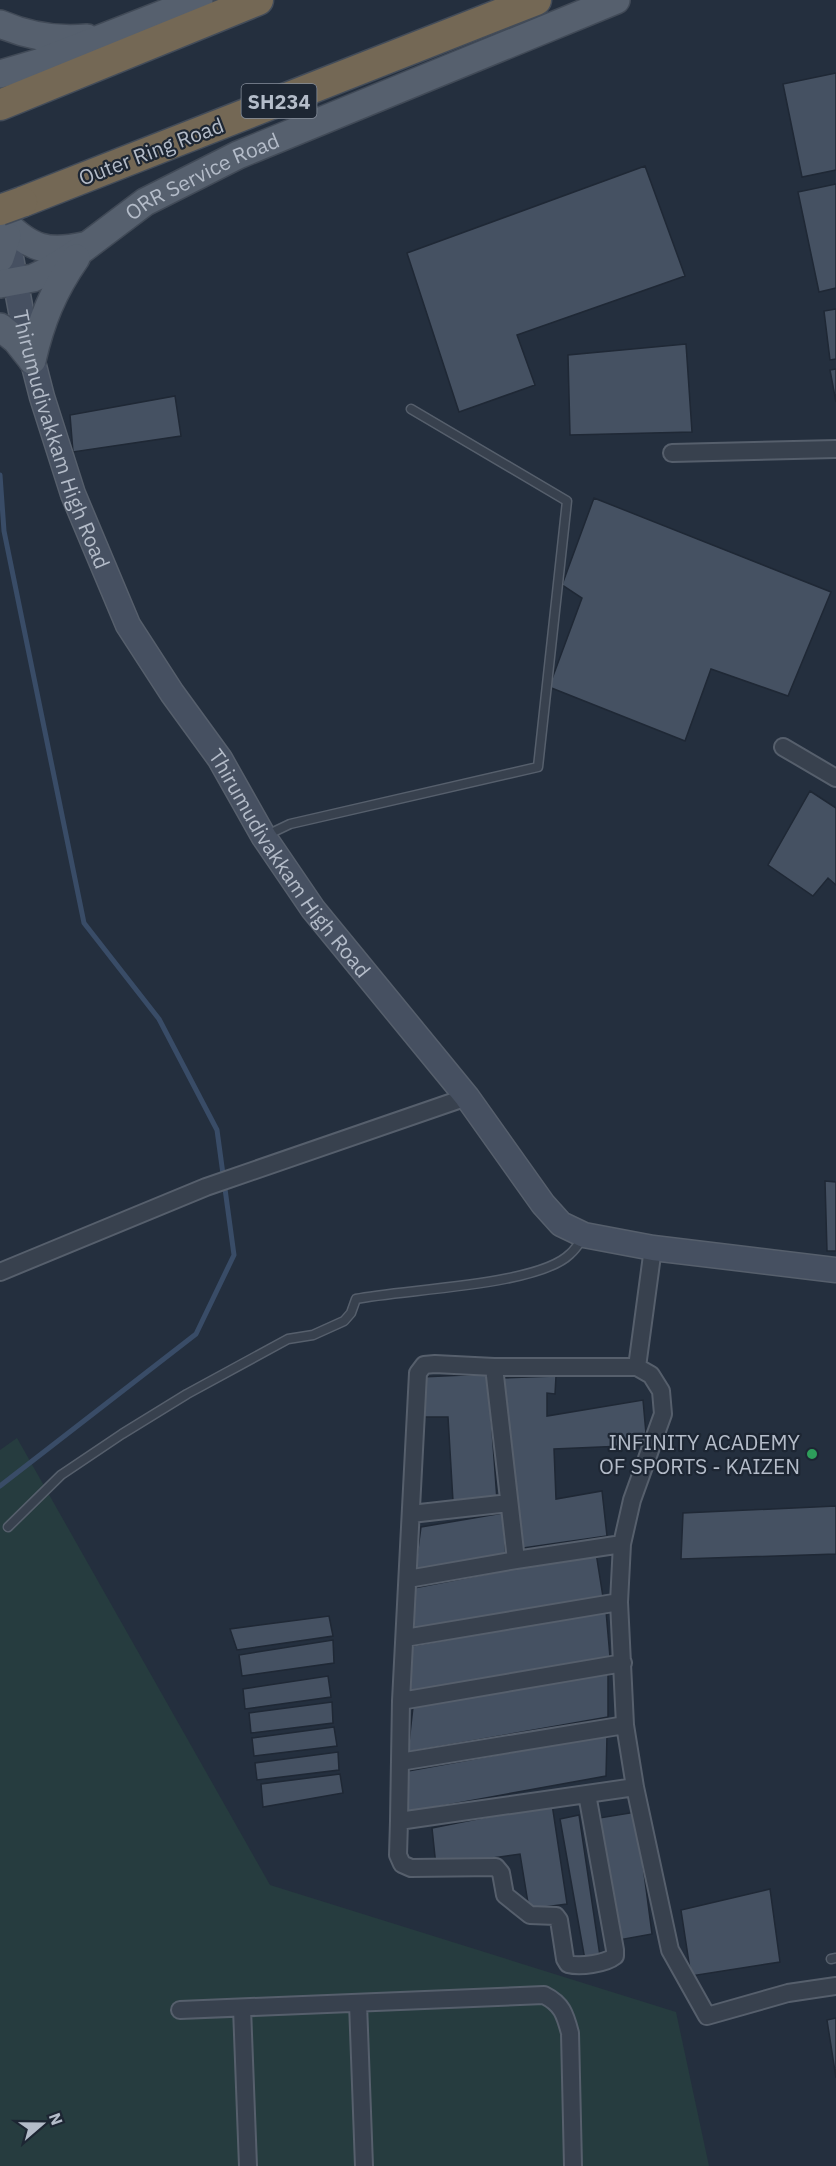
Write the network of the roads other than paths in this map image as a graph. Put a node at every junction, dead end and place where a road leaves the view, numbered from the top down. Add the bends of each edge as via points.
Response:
1 (199, 0) edge
2 (258, 0) edge
3 (537, 0) edge
4 (616, 0) edge
5 (0, 24) edge
6 (107, 36) junction
7 (0, 74) edge
8 (1, 105) edge
9 (5, 222) edge
10 (84, 248) junction
11 (8, 282) edge
12 (0, 327) edge
13 (32, 360) junction
14 (411, 409) dead end
15 (836, 449) edge
16 (672, 453) dead end
17 (783, 747) dead end
18 (836, 778) edge
19 (264, 837) junction
20 (467, 1097) junction
21 (584, 1235) junction
22 (653, 1248) junction
23 (836, 1270) edge
24 (0, 1272) edge
25 (494, 1366) junction
26 (637, 1367) junction
27 (509, 1503) junction
28 (411, 1514) junction
29 (8, 1527) dead end
30 (622, 1544) junction
31 (516, 1560) junction
32 (408, 1579) junction
33 (619, 1602) junction
34 (405, 1638) junction
35 (623, 1663) junction
36 (401, 1701) junction
37 (625, 1725) junction
38 (400, 1762) junction
39 (635, 1787) junction
40 (587, 1794) junction
41 (399, 1821) junction
42 (836, 1986) edge
43 (358, 2003) junction
44 (242, 2008) junction
45 (180, 2010) dead end
46 (248, 2166) edge
47 (364, 2166) edge
48 (573, 2166) edge

1 - 6 main road
2 - 8 highway
3 - 9 highway, Outer Ring Road / SH234
4 - 10 main road, ORR Service Road via 238,155 145,202
5 - 6 main road via 28,34 62,39
6 - 7 main road
9 - 10 main road via 34,246 51,250
9 - 11 main road, Thirumudivakkam High Road
10 - 11 main road, ORR Service Road via 33,278
10 - 13 main road via 65,273 45,313
11 - 13 main road, Thirumudivakkam High Road
12 - 13 main road
13 - 19 main road, Thirumudivakkam High Road via 74,494 128,625 166,686 236,783
14 - 19 lane via 567,501 538,767 290,824
15 - 16 street
17 - 18 street
19 - 20 main road, Thirumudivakkam High Road via 313,909
20 - 21 main road, Thirumudivakkam High Road via 543,1204 561,1224
20 - 24 street via 206,1187
21 - 22 main road, Thirumudivakkam High Road
21 - 29 lane via 570,1255 530,1273 356,1299 344,1321 313,1335 288,1339 122,1434 60,1475
22 - 23 main road, Thirumudivakkam High Road
22 - 26 street
25 - 26 street
25 - 27 street
25 - 28 street via 424,1365 418,1373
26 - 30 street via 651,1375 661,1391 663,1414 632,1500
27 - 28 street
27 - 31 street
28 - 32 street
30 - 31 street
30 - 33 street
31 - 32 street
32 - 34 street
33 - 34 street
33 - 35 street
34 - 36 street
35 - 36 street
35 - 37 street
36 - 38 street
37 - 38 street
37 - 39 street
38 - 41 street
39 - 40 street
39 - 42 street via 669,1950 707,2016 788,1993
40 - 41 street
40 - 41 street via 615,1956 575,1966 565,1959 556,1916 530,1915 505,1895 496,1867 411,1868 402,1864 398,1854
43 - 44 street
43 - 47 street
43 - 48 street via 544,1995 556,2001 565,2012 570,2033
44 - 45 street
44 - 46 street

